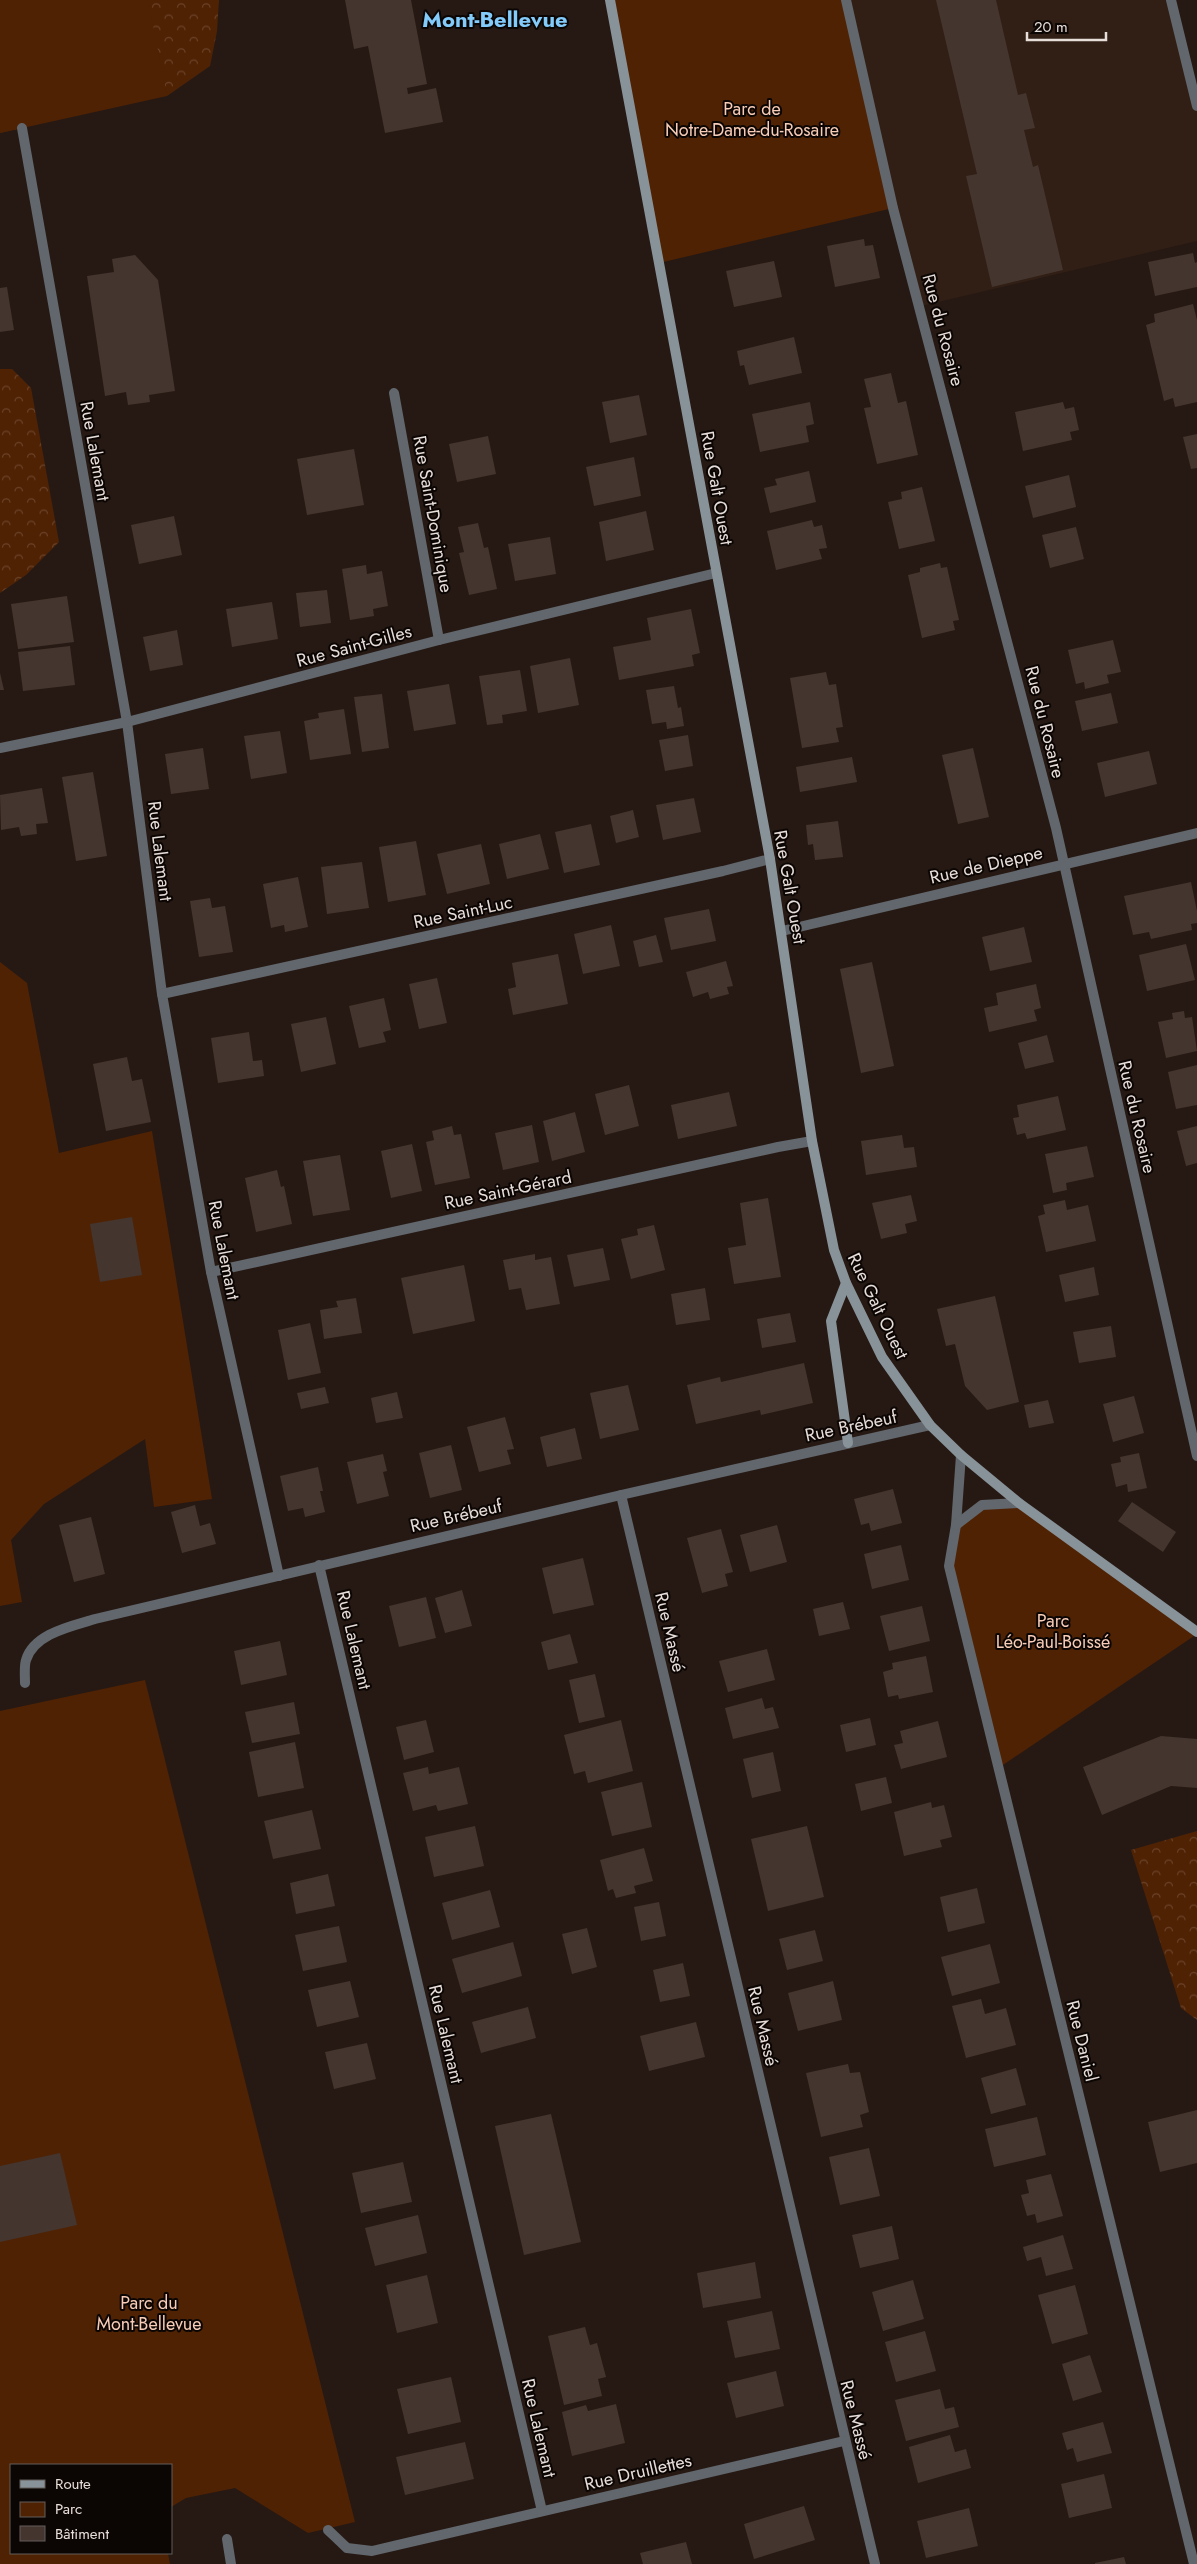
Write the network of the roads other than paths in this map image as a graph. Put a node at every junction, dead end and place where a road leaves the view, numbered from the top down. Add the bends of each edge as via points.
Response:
1 (610, 0) edge
2 (846, 0) edge
3 (1171, 0) edge
4 (1197, 106) edge
5 (22, 128) dead end
6 (394, 393) dead end
7 (716, 573) junction
8 (439, 640) junction
9 (127, 722) junction
10 (0, 748) edge
11 (1197, 833) edge
12 (770, 859) junction
13 (1063, 864) junction
14 (782, 930) junction
15 (162, 994) junction
16 (812, 1141) junction
17 (211, 1272) junction
18 (846, 1284) junction
19 (930, 1425) junction
20 (848, 1442) junction
21 (961, 1455) junction
22 (1197, 1456) edge
23 (621, 1495) junction
24 (1019, 1503) junction
25 (956, 1525) junction
26 (319, 1565) junction
27 (279, 1576) junction
28 (1197, 1632) edge
29 (25, 1683) dead end
30 (844, 2441) junction
31 (542, 2511) junction
32 (328, 2530) dead end
33 (227, 2539) dead end
34 (231, 2564) edge
35 (876, 2564) edge
36 (1194, 2564) edge

1 - 7 main road, Rue Galt Ouest
2 - 13 street, Rue du Rosaire via 893,208
3 - 4 street
5 - 9 street, Rue Lalemant
6 - 8 street, Rue Saint-Dominique
7 - 8 street, Rue Saint-Gilles
7 - 12 main road, Rue Galt Ouest
8 - 9 street, Rue Saint-Gilles
9 - 10 street, Rue Saint-Gilles
9 - 15 street, Rue Lalemant
11 - 13 street, Rue de Dieppe
12 - 14 main road, Rue Galt Ouest
12 - 15 street, Rue Saint-Luc
13 - 14 street, Rue de Dieppe
13 - 22 street, Rue du Rosaire
14 - 16 main road, Rue Galt Ouest
15 - 17 street, Rue Lalemant
16 - 17 street, Rue Saint-Gérard
16 - 18 main road, Rue Galt Ouest via 834,1250
17 - 27 street, Rue Lalemant
18 - 19 main road, Rue Galt Ouest via 882,1357
18 - 20 main road via 832,1321
19 - 20 street, Rue Brébeuf
19 - 21 main road, Rue Galt Ouest
20 - 23 street, Rue Brébeuf
21 - 24 main road, Rue Galt Ouest
21 - 25 street, Rue Daniel
23 - 26 street, Rue Brébeuf
23 - 30 street, Rue Massé
24 - 25 street via 982,1505
24 - 28 main road, Rue Galt Ouest
25 - 36 street, Rue Daniel via 949,1566
26 - 27 street, Rue Brébeuf
26 - 31 street, Rue Lalemant
27 - 29 street, Rue Brébeuf via 95,1619 58,1631 36,1644 26,1660
30 - 31 street, Rue Druillettes
30 - 35 street, Rue Massé
31 - 32 street, Rue Druillettes via 372,2552 347,2548
33 - 34 street

